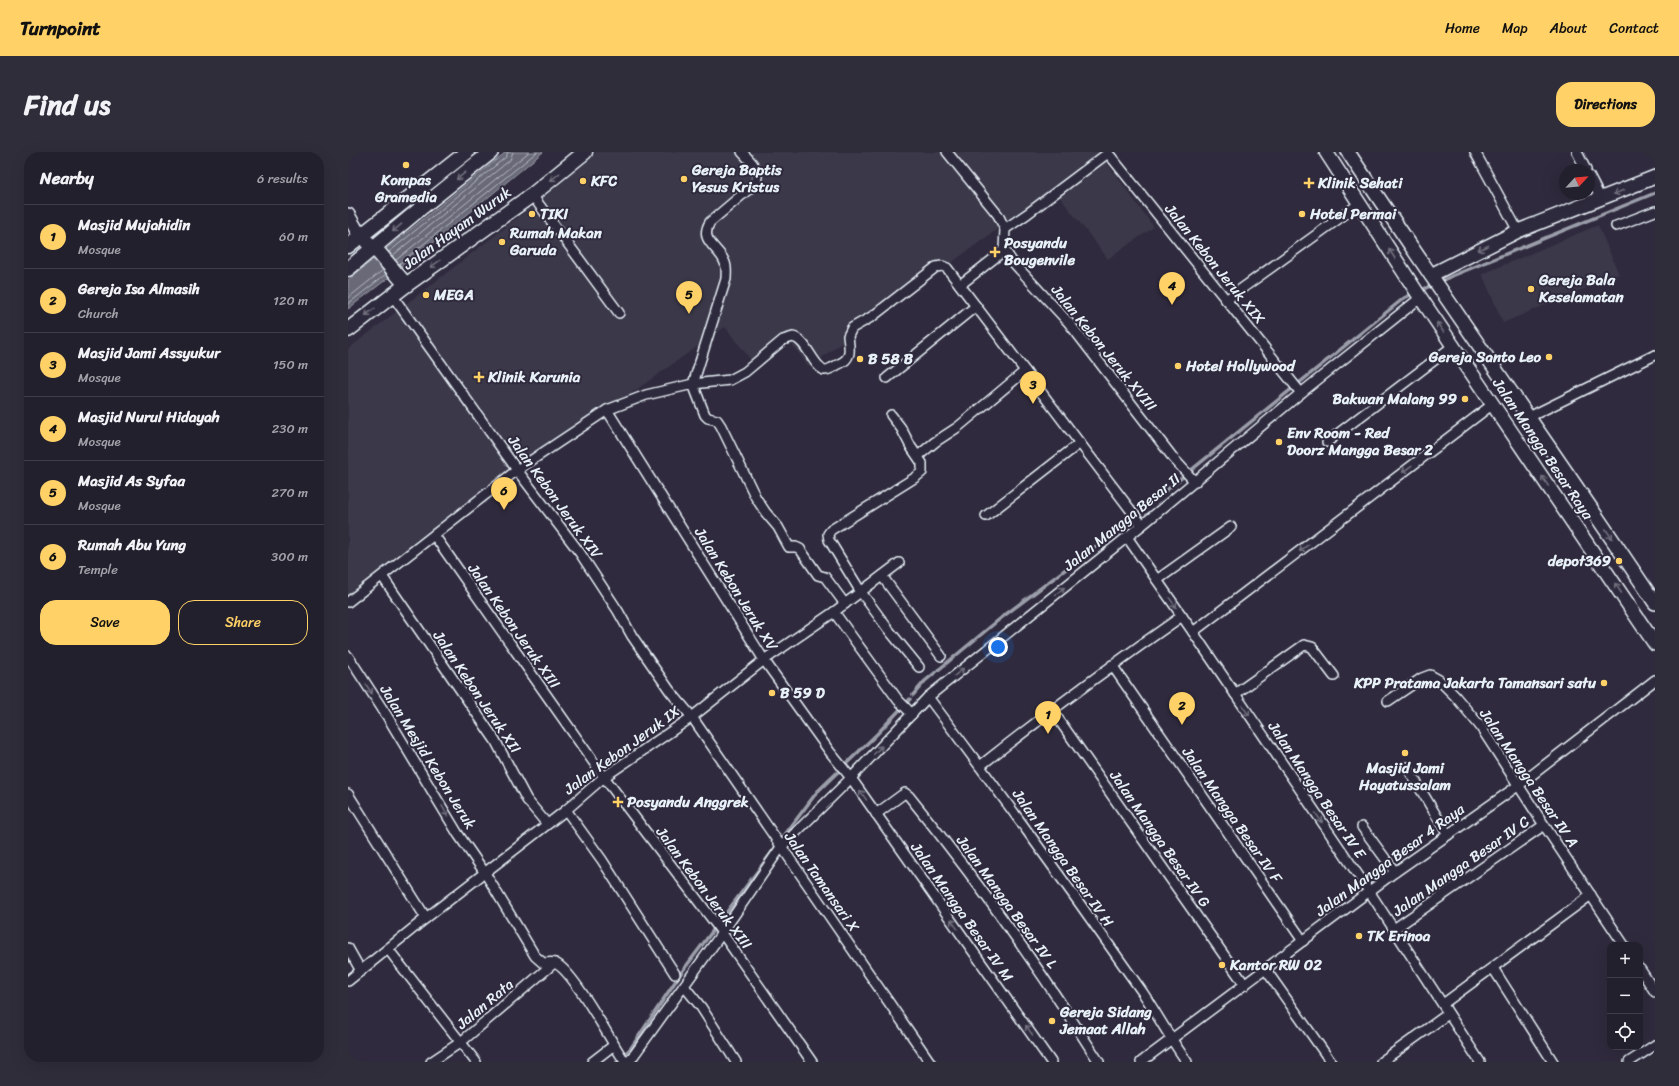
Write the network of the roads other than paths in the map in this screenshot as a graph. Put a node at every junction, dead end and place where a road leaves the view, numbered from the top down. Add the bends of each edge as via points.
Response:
1 (467, 152) edge
2 (491, 152) edge
3 (585, 152) edge
4 (742, 152) edge
5 (947, 152) edge
6 (1326, 152) edge
7 (1348, 152) edge
8 (1475, 152) edge
9 (1577, 152) edge
10 (1108, 153) edge
11 (1583, 164) edge
12 (1655, 177) edge
13 (1375, 184) junction
14 (1595, 188) edge
15 (532, 195) junction
16 (1356, 199) junction
17 (1601, 199) junction
18 (1655, 210) edge
19 (348, 215) edge
20 (1616, 226) dead end
21 (1005, 229) junction
22 (1518, 231) junction
23 (352, 243) edge
24 (1004, 249) junction
25 (376, 251) junction
26 (348, 269) edge
27 (1434, 274) junction
28 (402, 280) junction
29 (960, 285) junction
30 (1418, 294) junction
31 (392, 296) junction
32 (1226, 300) junction
33 (976, 306) junction
34 (619, 313) dead end
35 (348, 330) edge
36 (1453, 346) junction
37 (1655, 355) edge
38 (1025, 371) junction
39 (886, 378) dead end
40 (693, 384) junction
41 (1298, 390) junction
42 (1493, 404) junction
43 (607, 410) junction
44 (891, 415) dead end
45 (1529, 417) junction
46 (1538, 431) junction
47 (1327, 442) dead end
48 (1519, 442) junction
49 (1080, 443) junction
50 (918, 456) junction
51 (517, 470) junction
52 (1194, 480) junction
53 (986, 516) dead end
54 (1140, 522) junction
55 (1231, 526) dead end
56 (434, 535) junction
57 (1127, 537) junction
58 (899, 563) dead end
59 (382, 576) junction
60 (882, 576) junction
61 (1157, 580) junction
62 (861, 592) junction
63 (1653, 596) edge
64 (348, 602) edge
65 (845, 604) junction
66 (1631, 607) junction
67 (834, 612) junction
68 (1182, 616) junction
69 (1193, 632) junction
70 (1655, 644) edge
71 (348, 656) edge
72 (941, 656) dead end
73 (764, 660) junction
74 (1112, 665) junction
75 (918, 667) dead end
76 (1334, 676) dead end
77 (1655, 680) edge
78 (1235, 694) junction
79 (928, 697) junction
80 (1388, 701) dead end
81 (906, 708) junction
82 (1052, 710) junction
83 (692, 717) junction
84 (980, 766) junction
85 (1407, 767) dead end
86 (848, 775) junction
87 (604, 777) junction
88 (1518, 785) junction
89 (348, 794) edge
90 (566, 810) junction
91 (876, 814) junction
92 (547, 824) junction
93 (1544, 825) junction
94 (1362, 827) dead end
95 (1448, 835) junction
96 (781, 847) junction
97 (1395, 872) junction
98 (485, 873) junction
99 (1369, 891) junction
100 (1588, 898) junction
101 (426, 918) junction
102 (1394, 929) junction
103 (721, 933) junction
104 (1302, 941) junction
105 (1622, 942) edge
106 (348, 948) edge
107 (388, 949) junction
108 (554, 962) junction
109 (1492, 968) junction
110 (1266, 970) junction
111 (361, 971) junction
112 (675, 974) dead end
113 (1643, 974) edge
114 (348, 981) edge
115 (1245, 985) junction
116 (684, 986) junction
117 (1655, 992) edge
118 (1443, 1004) junction
119 (1448, 1014) junction
120 (1171, 1039) junction
121 (461, 1042) junction
122 (1655, 1044) edge
123 (615, 1048) junction
124 (1632, 1061) edge
125 (431, 1062) edge
126 (476, 1062) edge
127 (592, 1062) edge
128 (625, 1062) edge
129 (629, 1062) edge
130 (736, 1062) edge
131 (812, 1062) edge
132 (930, 1062) edge
133 (1052, 1062) edge
134 (1099, 1062) edge
135 (1141, 1062) edge
136 (1187, 1062) edge
137 (1331, 1062) edge
138 (1381, 1062) edge
139 (1480, 1062) edge
140 (1553, 1062) edge

1 - 23 main road
2 -> 25 main road
3 -> 15 main road, Jalan Hayam Wuruk
4 - 40 street via 758,174 756,183 710,222 706,229 707,239 725,263 726,279
5 - 21 street via 998,215
6 - 16 main road, Jalan Mangga Besar Raya
7 - 13 main road, Jalan Mangga Besar Raya via 1363,162
8 - 22 street
9 - 11 street
10 - 21 street
10 - 32 street, Jalan Kebon Jeruk XIX
12 -> 17 main road
13 - 16 main road
13 - 27 main road, Jalan Mangga Besar Raya
14 - 17 street
15 -> 28 main road, Jalan Hayam Wuruk
15 - 34 street
30 -> 16 main road, Jalan Mangga Besar Raya
16 - 32 street
17 - 22 main road
18 - 20 street
19 - 23 main road
21 - 24 street
22 -> 27 main road
23 - 25 main road
24 - 29 street
24 - 52 street, Jalan Kebon Jeruk XVIII via 1069,324 1180,466
25 - 26 main road
25 - 28 main road
27 - 45 main road, Jalan Mangga Besar Raya via 1443,294 1480,337
28 - 31 main road, Jalan Hayam Wuruk
29 - 33 street
29 - 40 street via 947,268 936,267 873,316 852,328 848,336 849,356 842,363 827,370 812,357 801,340 793,337 783,340 745,372 730,380
36 -> 30 main road, Jalan Mangga Besar Raya
30 - 41 street, Jalan Mangga Besar II
31 -> 35 main road, Jalan Hayam Wuruk
31 - 51 street, Jalan Kebon Jeruk XIV
32 - 41 street, Jalan Kebon Jeruk XIX
33 - 38 street
33 - 39 street
36 - 42 main road, Jalan Mangga Besar Raya
36 - 47 street
37 - 45 street
38 - 49 street
38 - 50 street via 958,427
40 - 43 street via 646,395
40 - 65 street via 704,415 717,420 721,426 766,514 778,527 789,546 800,549 818,575 825,577
41 - 52 street, Jalan Mangga Besar II
42 - 48 main road, Jalan Mangga Besar Raya
42 -> 69 street
43 - 51 street
43 - 73 street, Jalan Kebon Jeruk XV
44 - 50 street
45 - 46 main road, Jalan Mangga Besar Raya
46 - 48 main road
46 -> 63 main road, Jalan Mangga Besar Raya
66 -> 48 main road, Jalan Mangga Besar Raya
49 - 53 street
49 - 54 street
50 - 62 street via 923,466 919,475 829,532 829,540
51 - 56 street
51 - 83 street, Jalan Kebon Jeruk XIV via 580,553 632,636 670,691
52 - 54 street, Jalan Mangga Besar II
54 - 57 street, Jalan Mangga Besar II
55 - 61 street
56 - 59 street
56 - 87 street, Jalan Kebon Jeruk XIII
57 - 61 street, Jalan Mangga Besar IV E
79 -> 57 street, Jalan Mangga Besar II
58 - 60 street, Jalan Kebon Jeruk IX
59 - 64 street
59 - 92 street, Jalan Kebon Jeruk XII via 494,740 527,800
60 - 62 street, Jalan Kebon Jeruk IX
60 - 72 street
61 -> 68 street, Jalan Mangga Besar IV E
62 - 65 street, Jalan Kebon Jeruk IX
62 - 75 street
63 - 66 main road
65 - 67 street, Jalan Kebon Jeruk IX
66 - 70 main road, Jalan Mangga Besar Raya
67 - 73 street, Jalan Kebon Jeruk IX
67 - 81 street
68 - 69 street, Jalan Mangga Besar IV E
68 - 74 street
69 - 78 street, Jalan Mangga Besar IV E
71 -> 98 street, Jalan Mesjid Kebon Jeruk via 458,834
73 - 83 street, Jalan Kebon Jeruk IX
73 - 86 street, Jalan Kebon Jeruk XV
74 - 82 street
74 - 104 street, Jalan Mangga Besar IV F
76 - 78 street via 1312,647 1304,646
77 - 88 street, Jalan Mangga Besar 4 Raya
78 -> 99 street, Jalan Mangga Besar IV E
79 - 81 street, Jalan Mangga Besar II
79 - 84 street, Jalan Mangga Besar IV H
80 - 88 street, Jalan Mangga Besar IV A via 1422,678 1433,676 1455,696 1480,726
86 -> 81 street, Jalan Mangga Besar II
82 - 84 street
82 - 115 street, Jalan Mangga Besar IV G
83 - 87 street, Jalan Kebon Jeruk IX
83 - 96 street, Jalan Tamansari X
84 - 120 street, Jalan Mangga Besar IV H via 1142,992
85 - 95 street
91 -> 86 street, Jalan Mangga Besar IV M
86 - 96 street, Jalan Mangga Besar II
87 - 90 street, Jalan Kebon Jeruk IX
87 - 103 street, Jalan Kebon Jeruk XIII
88 - 93 street, Jalan Mangga Besar IV A
88 - 95 street, Jalan Mangga Besar 4 Raya
89 - 101 street
90 - 92 street, Jalan Kebon Jeruk IX
90 - 112 street via 602,860
133 -> 91 street, Jalan Mangga Besar IV M
91 - 134 street, Jalan Mangga Besar IV L via 902,795 909,796 1034,962
92 - 98 street, Jalan Kebon Jeruk IX
93 - 100 street, Jalan Mangga Besar IV A
93 - 102 street, Jalan Mangga Besar IV C
94 - 97 street
95 - 97 street, Jalan Mangga Besar 4 Raya
96 - 103 street, Jalan Mangga Besar II
96 - 132 street, Jalan Tamansari X
97 - 99 street, Jalan Mangga Besar 4 Raya
98 - 101 street, Jalan Kebon Jeruk IX
98 - 108 street, Jalan Mesjid Kebon Jeruk via 535,956 542,963
99 - 102 street, Jalan Mangga Besar IV E
99 - 104 street, Jalan Mangga Besar 4 Raya
100 - 105 street, Jalan Mangga Besar IV A
100 - 109 street
101 - 107 street, Jalan Kebon Jeruk IX
102 - 118 street, Jalan Mangga Besar IV E
103 - 116 street, Jalan Mangga Besar II
103 - 131 street, Jalan Kebon Jeruk XIII
104 - 110 street, Jalan Mangga Besar 4 Raya
106 - 111 street
107 - 111 street, Jalan Kebon Jeruk IX
107 - 121 street
108 - 121 street, Jalan Rata
108 - 123 street via 563,969 583,995
109 - 118 street
109 - 140 street
110 - 115 street, Jalan Mangga Besar 4 Raya
110 - 137 street
111 - 114 street, Jalan Kebon Jeruk IX
113 - 117 street
115 - 120 street, Jalan Mangga Besar 4 Raya
116 - 129 street, Jalan Mangga Besar II
116 - 130 street via 701,1007
118 - 119 street, Jalan Mangga Besar IV E
119 - 138 street
119 - 139 street, Jalan Mangga Besar IV E
120 - 135 street, Jalan Mangga Besar 4 Raya
120 - 136 street, Jalan Mangga Besar IV H
121 - 125 street, Jalan Rata
121 - 126 street
122 - 124 street
123 - 127 street
123 - 128 street

